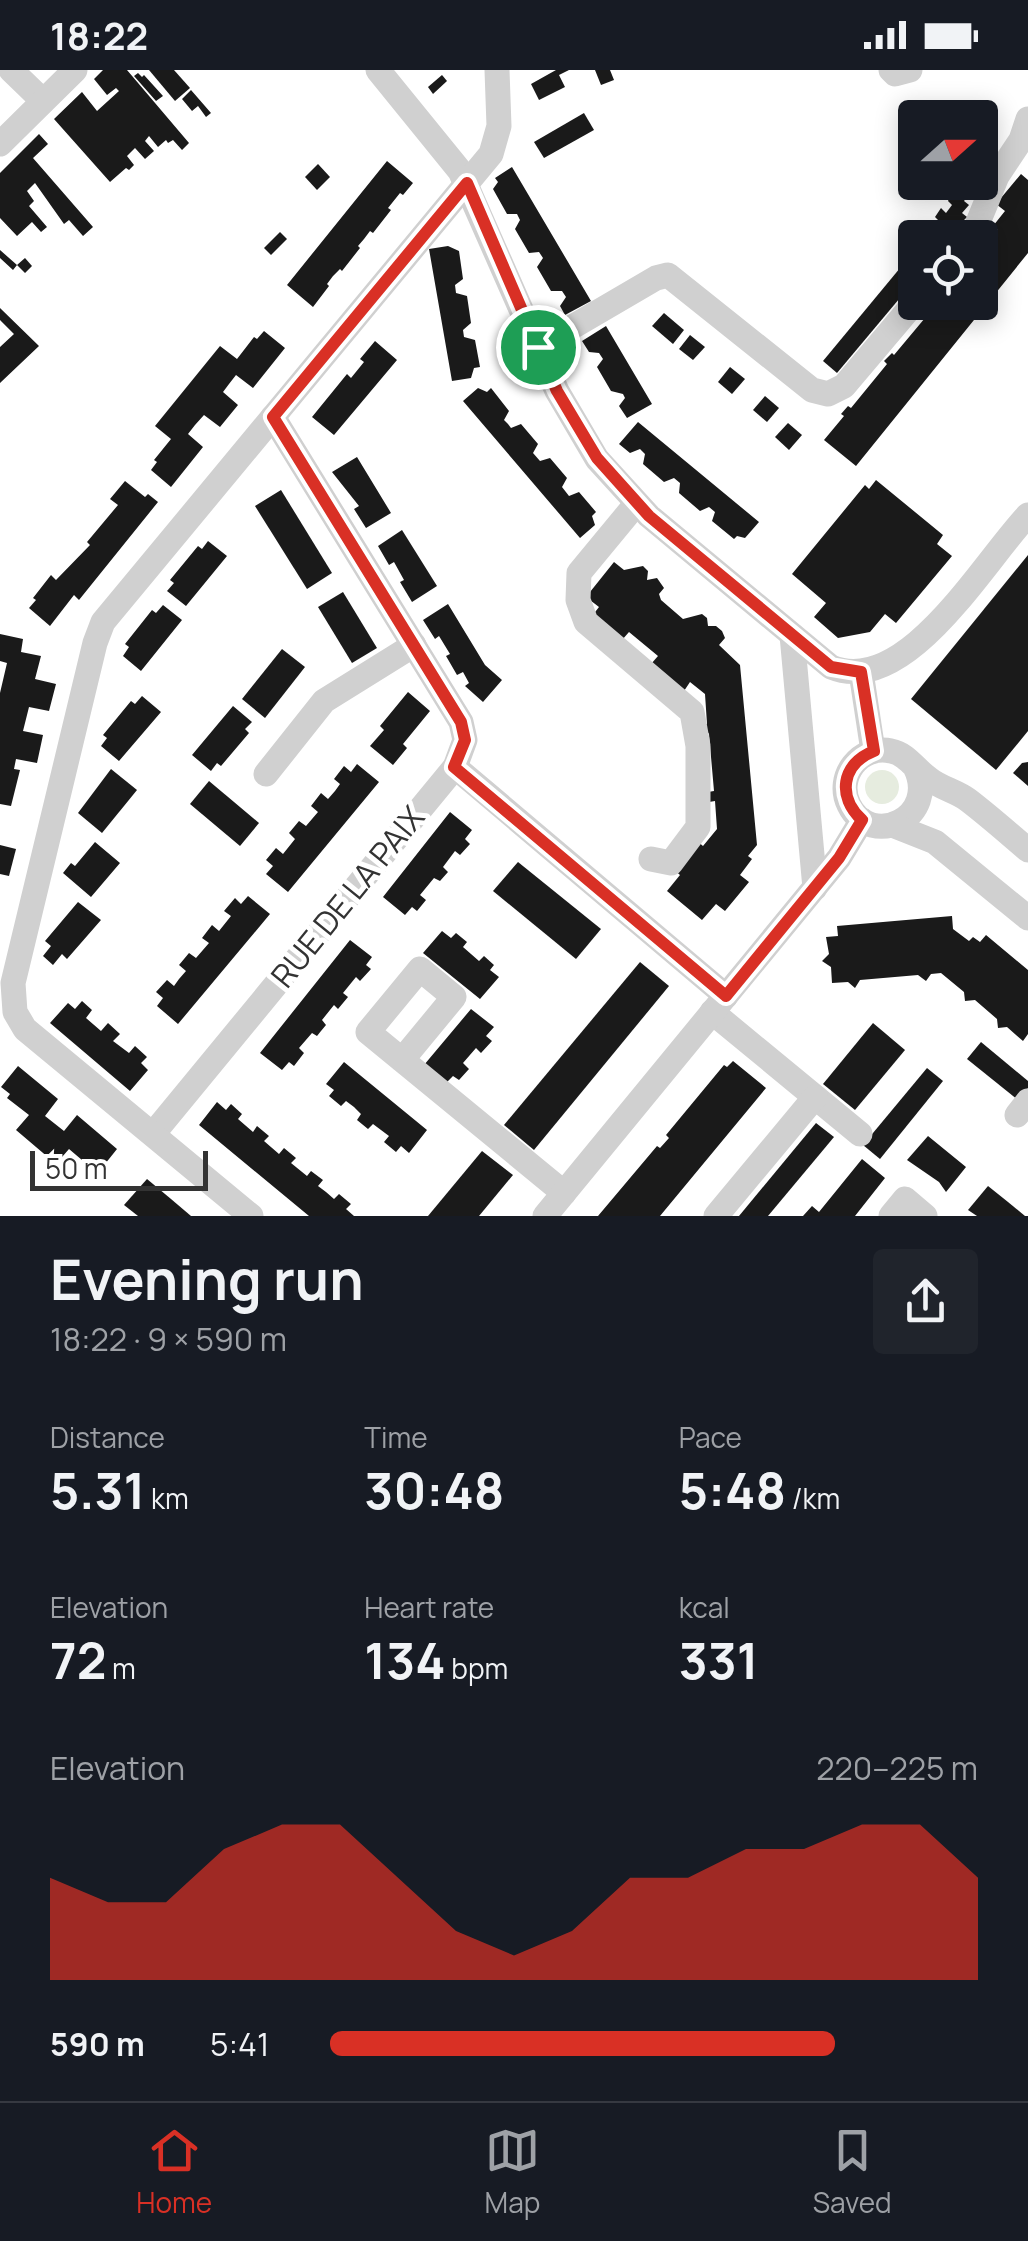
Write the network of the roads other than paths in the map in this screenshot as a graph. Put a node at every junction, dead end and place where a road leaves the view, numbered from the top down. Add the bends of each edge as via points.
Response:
1 (11, 70) edge
2 (75, 70) edge
3 (378, 70) edge
4 (497, 70) edge
5 (891, 70) edge
6 (910, 70) edge
7 (43, 101) junction
8 (1028, 119) edge
9 (0, 144) edge
10 (467, 183) junction
11 (979, 220) edge
12 (901, 320) edge
13 (538, 347) junction
14 (273, 417) junction
15 (636, 504) junction
16 (1028, 516) edge
17 (792, 634) junction
18 (414, 644) junction
19 (861, 672) junction
20 (874, 751) junction
21 (454, 767) junction
22 (914, 767) junction
23 (266, 774) dead end
24 (862, 820) junction
25 (892, 825) junction
26 (1028, 850) edge
27 (651, 859) dead end
28 (814, 888) junction
29 (1028, 918) edge
30 (719, 1004) junction
31 (7, 1021) edge
32 (402, 1060) dead end
33 (815, 1097) junction
34 (153, 1134) junction
35 (860, 1134) dead end
36 (564, 1193) junction
37 (241, 1213) edge
38 (544, 1216) edge
39 (716, 1216) edge
40 (892, 1216) edge
41 (925, 1216) edge

1 - 7 street
2 - 7 street
3 - 10 street
4 - 10 street via 498,137
5 - 6 street
7 - 9 street
8 - 11 street
10 - 13 street
10 - 14 street
12 - 13 street via 844,386 828,394 812,390 668,275
13 - 15 street via 577,428
14 - 18 street
14 - 31 street via 98,631
15 - 17 street
15 - 27 street via 579,573 578,600 586,622 692,712 698,826 671,863
16 - 19 street via 916,646
17 - 19 street via 831,667
17 - 28 street
18 - 21 street via 464,731
18 - 23 street via 324,701
19 - 20 street
20 - 22 street via 896,752
20 - 24 street via 854,764 845,784 847,802
21 - 30 street
21 - 34 street, RUE DE LA PAIX
22 - 25 street via 918,804
22 - 26 street via 968,800
24 - 25 street
24 - 28 street
25 - 29 street via 934,842
28 - 30 street
30 - 33 street
30 - 36 street
31 - 34 street
32 - 36 street
33 - 35 street
33 - 39 street
34 - 37 street
36 - 38 street
40 - 41 street via 906,1200

